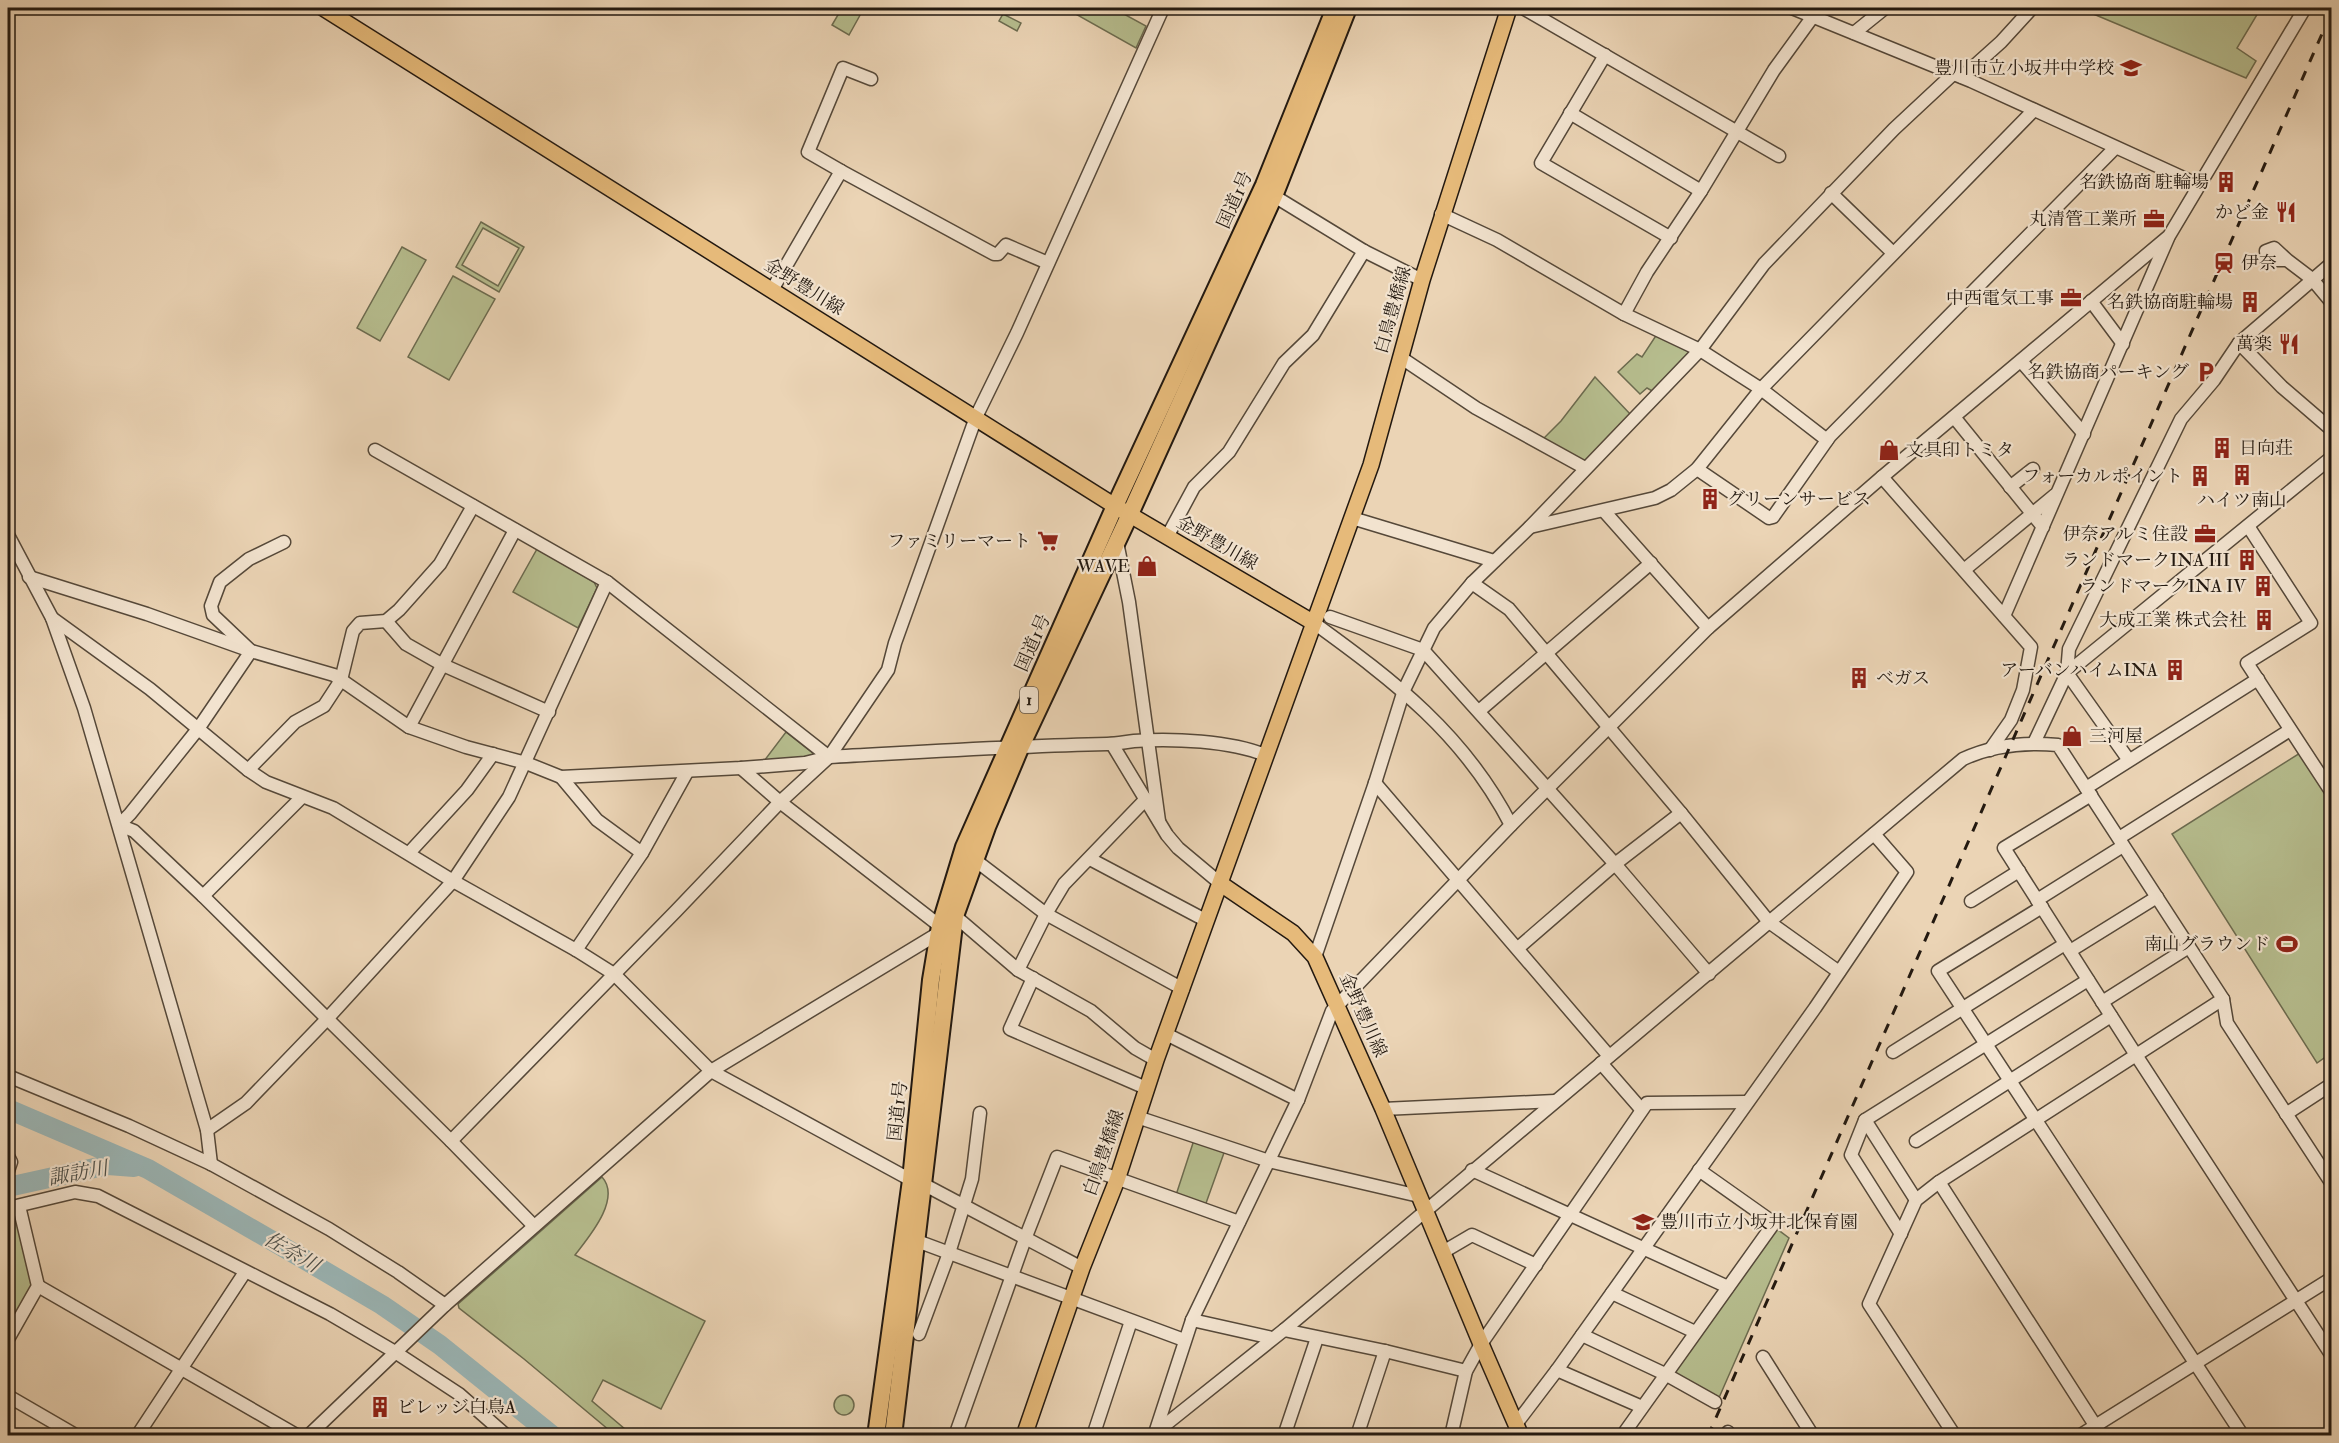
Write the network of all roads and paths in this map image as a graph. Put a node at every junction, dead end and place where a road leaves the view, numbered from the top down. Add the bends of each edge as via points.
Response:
1 (323, 8) edge
2 (1163, 8) edge
3 (1335, 8) edge
4 (1348, 8) edge
5 (1509, 8) edge
6 (1523, 8) edge
7 (1792, 8) edge
8 (1885, 8) edge
9 (2032, 8) edge
10 (2305, 8) edge
11 (1816, 12) edge
12 (1854, 33) junction
13 (1605, 55) junction
14 (1958, 75) junction
15 (871, 79) dead end
16 (2034, 110) junction
17 (1570, 113) junction
18 (1737, 132) junction
19 (2115, 148) junction
20 (1779, 156) dead end
21 (841, 171) junction
22 (2199, 185) junction
23 (1701, 191) junction
24 (1831, 193) junction
25 (1274, 196) junction
26 (1441, 214) junction
27 (2169, 236) junction
28 (1671, 238) junction
29 (1364, 251) junction
30 (1893, 253) junction
31 (2287, 260) dead end
32 (1048, 263) junction
33 (2331, 263) edge
34 (2312, 279) junction
35 (1422, 280) junction
36 (772, 290) junction
37 (2091, 301) junction
38 (2331, 303) edge
39 (1624, 314) junction
40 (2239, 343) junction
41 (2123, 344) junction
42 (1700, 350) junction
43 (1400, 357) junction
44 (2021, 361) junction
45 (1761, 389) junction
46 (976, 417) junction
47 (1954, 417) junction
48 (2331, 430) edge
49 (2084, 434) junction
50 (1827, 440) junction
51 (375, 450) dead end
52 (2331, 457) edge
53 (1585, 468) junction
54 (1697, 470) junction
55 (2033, 470) dead end
56 (1882, 477) junction
57 (2010, 487) junction
58 (2058, 493) junction
59 (473, 506) junction
60 (1123, 510) junction
61 (1604, 511) junction
62 (2032, 514) junction
63 (1352, 518) junction
64 (2248, 526) junction
65 (1530, 527) junction
66 (2043, 527) junction
67 (515, 530) junction
68 (8, 535) edge
69 (1167, 537) junction
70 (284, 542) dead end
71 (1117, 542) junction
72 (1494, 561) junction
73 (1651, 563) junction
74 (1964, 570) junction
75 (29, 576) junction
76 (607, 582) junction
77 (1472, 583) junction
78 (2004, 616) junction
79 (1330, 617) dead end
80 (52, 618) junction
81 (386, 621) junction
82 (1314, 623) junction
83 (1708, 628) junction
84 (1423, 650) junction
85 (251, 651) junction
86 (1546, 652) junction
87 (443, 665) junction
88 (2067, 673) junction
89 (2258, 679) junction
90 (341, 680) junction
91 (1404, 690) junction
92 (1479, 711) junction
93 (549, 712) junction
94 (409, 727) junction
95 (1609, 727) junction
96 (198, 729) junction
97 (2290, 730) junction
98 (1148, 741) junction
99 (2034, 743) junction
100 (1112, 744) junction
101 (1015, 746) junction
102 (1990, 750) junction
103 (493, 754) junction
104 (1265, 756) junction
105 (829, 757) junction
106 (2128, 759) junction
107 (526, 763) junction
108 (741, 768) junction
109 (248, 770) junction
110 (687, 772) junction
111 (561, 777) junction
112 (1375, 783) junction
113 (1548, 788) junction
114 (2088, 792) junction
115 (2331, 793) edge
116 (302, 797) junction
117 (1146, 799) junction
118 (780, 802) junction
119 (1681, 813) junction
120 (1159, 821) junction
121 (119, 825) junction
122 (1510, 825) junction
123 (1874, 834) junction
124 (2121, 842) junction
125 (409, 853) junction
126 (642, 853) junction
127 (1090, 859) junction
128 (975, 860) junction
129 (1615, 864) junction
130 (2019, 871) junction
131 (1458, 878) junction
132 (453, 881) junction
133 (1221, 884) junction
134 (203, 896) junction
135 (2157, 897) junction
136 (1971, 901) dead end
137 (2039, 903) junction
138 (1046, 914) junction
139 (955, 916) junction
140 (1207, 921) junction
141 (1769, 922) junction
142 (939, 929) junction
143 (2067, 947) junction
144 (2189, 947) junction
145 (1518, 948) junction
146 (576, 950) junction
147 (1315, 957) junction
148 (1018, 970) junction
149 (1839, 972) junction
150 (614, 974) junction
151 (1709, 974) junction
152 (1034, 978) junction
153 (2088, 980) junction
154 (1183, 989) junction
155 (2223, 999) junction
156 (2102, 1002) junction
157 (1337, 1004) junction
158 (1963, 1008) junction
159 (2111, 1016) junction
160 (327, 1018) junction
161 (1166, 1034) junction
162 (1986, 1044) junction
163 (1893, 1052) dead end
164 (2136, 1055) junction
165 (1605, 1059) junction
166 (1156, 1060) junction
167 (711, 1071) junction
168 (8, 1076) edge
169 (2010, 1081) junction
170 (2331, 1084) edge
171 (1146, 1088) junction
172 (1298, 1100) junction
173 (1555, 1101) junction
174 (1747, 1102) junction
175 (1383, 1109) junction
176 (1641, 1109) junction
177 (980, 1113) dead end
178 (2286, 1114) junction
179 (1137, 1118) junction
180 (1865, 1120) junction
181 (2035, 1120) junction
182 (207, 1130) junction
183 (451, 1141) junction
184 (1916, 1141) dead end
185 (8, 1156) edge
186 (1269, 1161) junction
187 (211, 1164) junction
188 (1472, 1170) junction
189 (1699, 1170) junction
190 (8, 1171) edge
191 (1117, 1180) junction
192 (917, 1182) junction
193 (1939, 1182) junction
194 (2331, 1184) edge
195 (1916, 1200) junction
196 (1422, 1203) junction
197 (13, 1207) edge
198 (964, 1207) junction
199 (1570, 1215) junction
200 (1239, 1222) junction
201 (534, 1226) junction
202 (1901, 1234) junction
203 (1025, 1239) junction
204 (917, 1241) junction
205 (1644, 1248) junction
206 (1443, 1252) junction
207 (949, 1253) junction
208 (1536, 1265) junction
209 (1082, 1268) junction
210 (245, 1272) junction
211 (1012, 1277) junction
212 (2331, 1278) edge
213 (38, 1287) junction
214 (1728, 1287) junction
215 (1612, 1293) junction
216 (1073, 1299) junction
217 (2295, 1300) junction
218 (443, 1307) junction
219 (1192, 1320) junction
220 (1131, 1321) junction
221 (1284, 1330) junction
222 (1695, 1332) junction
223 (919, 1334) dead end
224 (1582, 1335) junction
225 (1272, 1338) junction
226 (1317, 1338) junction
227 (8, 1339) edge
228 (1184, 1341) junction
229 (1481, 1344) junction
230 (398, 1350) junction
231 (1385, 1351) junction
232 (2331, 1356) edge
233 (1763, 1358) dead end
234 (2196, 1363) junction
235 (182, 1369) junction
236 (1466, 1371) junction
237 (1557, 1371) junction
238 (1665, 1374) junction
239 (8, 1396) edge
240 (1715, 1402) dead end
241 (1642, 1407) junction
242 (1519, 1430) edge
243 (2098, 1431) edge
244 (1154, 1434) edge
245 (77, 1436) edge
246 (136, 1436) edge
247 (298, 1436) edge
248 (308, 1436) edge
249 (507, 1436) edge
250 (876, 1436) edge
251 (893, 1436) edge
252 (955, 1436) edge
253 (1024, 1436) edge
254 (1093, 1436) edge
255 (1284, 1436) edge
256 (1357, 1436) edge
257 (1451, 1436) edge
258 (1622, 1436) edge
259 (1813, 1436) edge
260 (1955, 1436) edge
261 (2079, 1436) edge
262 (2243, 1436) edge

1 - 36 main road, 金野豊川線
2 - 32 street
3 - 60 highway, 国道1号 / 1 via 1264,185
4 - 25 highway, 国道1号 / 1
5 - 26 main road, 白鳥豊橋線
6 - 13 street
7 - 11 street
8 - 12 street
9 - 14 street via 2001,42
10 - 22 street
11 - 12 street
11 - 18 street via 1774,70
12 - 14 street
13 - 17 street
13 - 18 street
14 - 16 street
14 - 24 street via 1894,129
15 - 21 street via 843,68 808,152
16 - 19 street
16 - 30 street
17 - 23 street
17 - 28 street via 1541,163
18 - 20 street
18 - 23 street
19 - 22 street
19 - 50 street
21 - 32 street via 994,254 1006,245
21 - 36 street
22 - 27 street
23 - 28 street
24 - 30 street
24 - 42 street via 1764,264
25 - 29 street
25 - 60 highway, 国道1号 / 1
26 - 35 main road, 白鳥豊橋線
26 - 39 street via 1497,240
27 - 37 street
27 - 41 street
28 - 39 street
29 - 35 street
29 - 69 street via 1313,334 1284,363 1229,452 1194,487
30 - 45 street
31 - 34 street
32 - 46 street
33 - 34 street
34 - 38 street
34 - 40 street
35 - 43 main road, 白鳥豊橋線
36 - 46 main road, 金野豊川線
37 - 41 street
37 - 44 street
39 - 42 street
40 - 48 street
40 - 88 street via 2181,419 2069,649
41 - 49 street
42 - 45 street
42 - 53 street
43 - 53 street via 1476,408
43 - 63 main road, 白鳥豊橋線 via 1371,465
44 - 47 street
44 - 49 street
45 - 50 street
45 - 54 street
46 - 60 main road, 金野豊川線
46 - 105 street via 888,670
47 - 56 street
47 - 57 street
49 - 58 street
50 - 54 street via 1769,518
51 - 59 street
52 - 64 street
53 - 65 street
54 - 61 street via 1654,498
55 - 57 street
56 - 74 street
56 - 83 street
57 - 62 street
58 - 62 street
58 - 66 street
59 - 67 street
59 - 81 street via 440,564
60 - 69 main road, 金野豊川線
60 - 71 highway, 国道1号 / 1
60 - 101 highway, 国道1号 / 1
61 - 65 street
61 - 73 street
62 - 66 street
62 - 74 street
63 - 72 street
63 - 82 main road, 白鳥豊橋線
64 - 88 street
64 - 89 street via 2311,623 2247,663
65 - 72 street
66 - 78 street
67 - 76 street
67 - 87 street
68 - 75 street
69 - 82 main road, 金野豊川線
70 - 85 street via 249,559 220,582 211,606 213,615
71 - 98 street
71 - 101 highway, 国道1号 / 1
72 - 77 street
73 - 83 street
73 - 86 street
74 - 78 street
75 - 80 street
75 - 85 street
76 - 93 street
76 - 105 street
77 - 84 street via 1434,628
77 - 86 street via 1509,609
78 - 102 street via 2031,647 2023,690 2011,720
79 - 84 street
80 - 96 street
80 - 121 street
81 - 87 street via 406,644
81 - 90 street via 360,623 353,631
82 - 91 street
82 - 104 main road
83 - 95 street
84 - 91 street
84 - 92 street
85 - 90 street
85 - 96 street
86 - 92 street
86 - 95 street
87 - 93 street
87 - 94 street
88 - 99 street
88 - 106 street
89 - 97 street
89 - 106 street
90 - 94 street
90 - 109 street via 324,706 295,722
91 - 112 street
91 - 122 street via 1462,750
92 - 113 street
93 - 107 street
94 - 103 street
95 - 113 street
95 - 119 street
96 - 109 street
96 - 121 street
97 - 115 street
97 - 124 street
98 - 100 street
98 - 104 street via 1245,747
98 - 120 street
99 - 102 street
99 - 114 street via 2058,745
100 - 101 street
100 - 117 street
101 - 105 street
101 - 128 highway, 国道1号 / 1
101 - 142 highway, 国道1号 / 1 via 964,847
102 - 123 street via 1963,759
103 - 107 street
103 - 125 street via 467,790
104 - 133 main road
105 - 108 street
105 - 118 street
106 - 114 street
107 - 111 street
107 - 132 street via 510,797
108 - 110 street
108 - 118 street
109 - 116 street
110 - 111 street
110 - 126 street
111 - 126 street via 597,820
112 - 131 street
112 - 147 street
113 - 122 street
113 - 129 street
114 - 124 street
114 - 130 street via 2004,848
116 - 125 street via 333,808
116 - 134 street
117 - 120 street
117 - 127 street
118 - 142 street
118 - 150 street
119 - 129 street
119 - 141 street
120 - 133 street via 1178,848
121 - 134 street via 134,831
121 - 182 street
122 - 131 street
123 - 141 street
123 - 149 street via 1907,872
124 - 135 street
124 - 137 street
125 - 132 street
126 - 146 street
127 - 138 street via 1064,884
127 - 140 street
128 - 138 street
128 - 139 highway, 国道1号 / 1
129 - 145 street
129 - 151 street
130 - 136 street
130 - 137 street
131 - 145 street
131 - 157 street
132 - 146 street
132 - 160 street
133 - 140 main road, 白鳥豊橋線
133 - 147 main road, 金野豊川線 via 1293,933
134 - 160 street
135 - 143 street
135 - 144 street
137 - 143 street
137 - 158 street via 1938,971
138 - 148 street
138 - 154 street
139 - 148 street
139 - 192 highway, 国道1号 / 1
140 - 154 main road, 白鳥豊橋線
141 - 149 street
141 - 151 street
142 - 167 street
142 - 192 highway, 国道1号 / 1
143 - 153 street
143 - 158 street
144 - 155 street
144 - 156 street
145 - 165 street
146 - 150 street
147 - 157 main road, 金野豊川線
148 - 152 street
149 - 174 street
150 - 167 street
150 - 183 street
151 - 165 street
152 - 166 street via 1091,1011 1135,1048
152 - 171 street via 1010,1029
153 - 156 street
153 - 162 street
154 - 161 main road, 白鳥豊橋線
155 - 164 street
155 - 178 street via 2227,1023
156 - 159 street
157 - 172 street
157 - 175 main road, 金野豊川線
158 - 162 street
158 - 163 street
159 - 164 street
159 - 169 street
160 - 182 street via 246,1103
160 - 183 street
161 - 166 main road, 白鳥豊橋線
161 - 172 street
162 - 169 street
162 - 180 street
164 - 181 street
164 - 217 street
165 - 173 street
165 - 176 street
166 - 171 main road, 白鳥豊橋線
167 - 192 street
167 - 201 street
168 - 187 street
169 - 181 street
169 - 184 street
170 - 178 street
171 - 179 main road, 白鳥豊橋線
172 - 186 street
173 - 175 street
173 - 188 street
174 - 176 street via 1647,1102
174 - 189 street
175 - 196 main road, 金野豊川線
176 - 199 street
177 - 198 street via 972,1179
178 - 194 street
179 - 186 street
179 - 191 main road, 白鳥豊橋線
180 - 195 street
180 - 202 street via 1851,1155
181 - 193 street
181 - 234 street
182 - 187 street
183 - 201 street
185 - 190 street
186 - 196 street
186 - 200 street
187 - 218 street via 398,1272
188 - 196 street
188 - 199 street
189 - 205 street
189 - 214 street via 1774,1223
191 - 200 street
191 - 203 street via 1057,1157
191 - 209 main road, 白鳥豊橋線
192 - 198 street
192 - 204 highway, 国道1号 / 1
192 - 250 highway, 国道1号 / 1
193 - 195 street
193 - 243 street
195 - 202 street
196 - 206 main road, 金野豊川線
196 - 221 street
197 - 210 street via 75,1192 90,1193
197 - 213 street
198 - 203 street
198 - 207 street
199 - 205 street
199 - 208 street
200 - 219 street
201 - 218 street
202 - 260 street via 1869,1304
203 - 209 street
203 - 211 street
204 - 207 street
204 - 251 highway, 国道1号 / 1
205 - 214 street
205 - 215 street
206 - 208 street via 1472,1235
206 - 229 main road, 金野豊川線
207 - 211 street
207 - 223 street
208 - 229 street
209 - 216 main road, 白鳥豊橋線
210 - 230 street
210 - 235 street
211 - 216 street
211 - 252 street
212 - 217 street
213 - 227 street
213 - 235 street
214 - 222 street
215 - 222 street
215 - 224 street
216 - 220 street
216 - 253 main road, 白鳥豊橋線
217 - 232 street
217 - 234 street
218 - 230 street
219 - 225 street
219 - 228 street
220 - 228 street
220 - 254 street
221 - 225 street
221 - 226 street
222 - 238 street
224 - 237 street
224 - 238 street
225 - 244 street
226 - 231 street
226 - 255 street
228 - 244 street
229 - 236 street
229 - 242 main road, 金野豊川線
230 - 248 street
230 - 249 street via 459,1394
231 - 236 street
231 - 256 street
233 - 259 street
234 - 243 street
234 - 262 street
235 - 246 street
235 - 247 street
236 - 257 street
237 - 241 street
237 - 242 street
238 - 240 street
238 - 241 street
239 - 245 street
241 - 258 street
243 - 261 street

